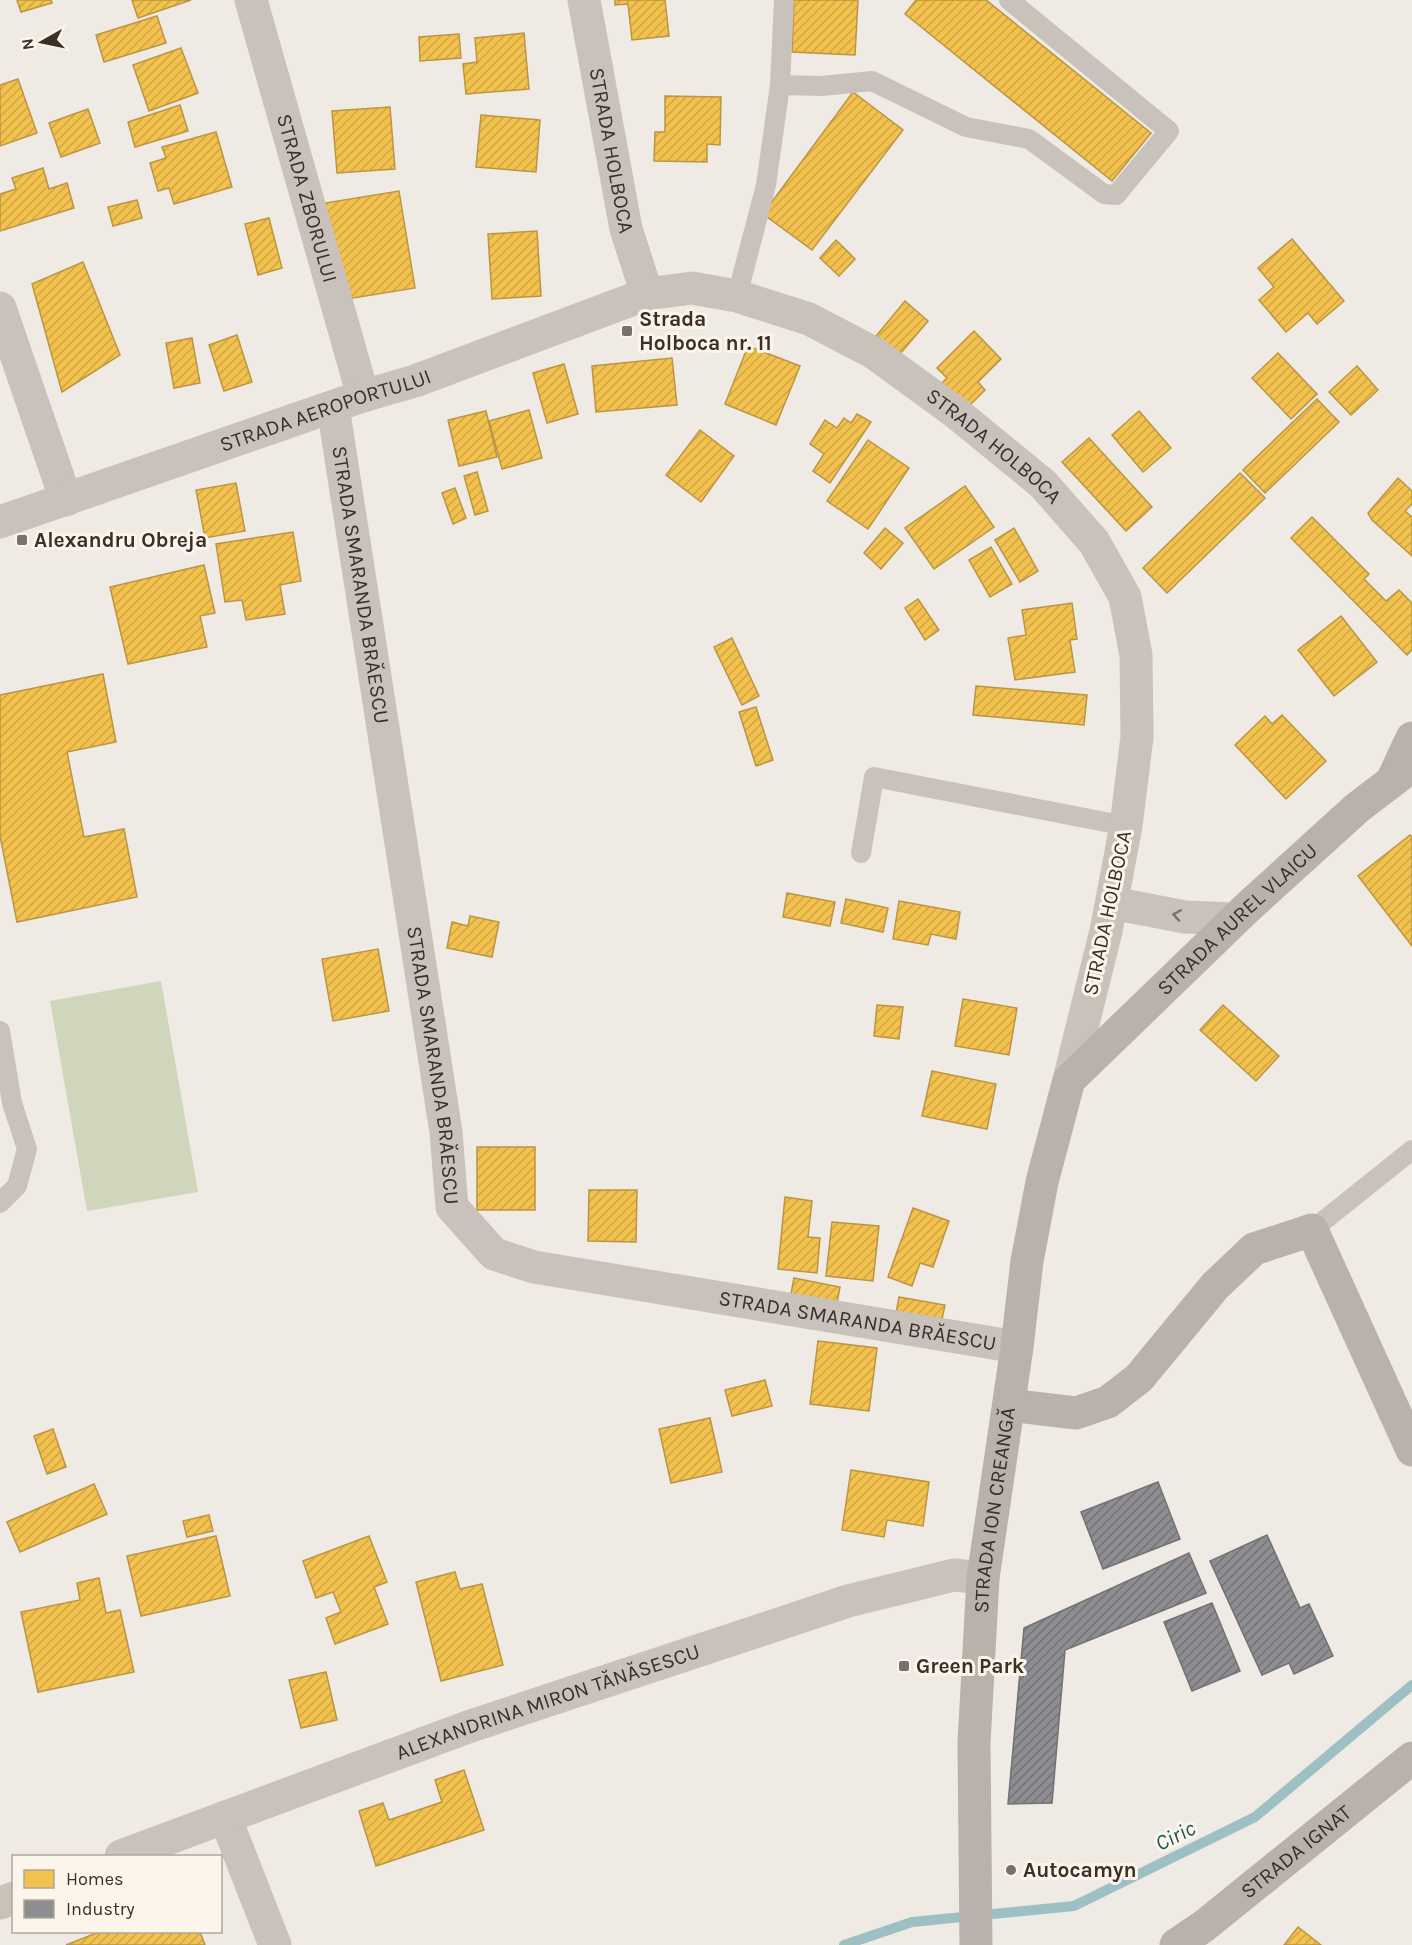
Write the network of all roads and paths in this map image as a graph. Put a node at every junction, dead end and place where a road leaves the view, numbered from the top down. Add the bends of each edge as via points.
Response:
1 (250, 0) edge
2 (584, 0) edge
3 (784, 0) edge
4 (1009, 0) edge
5 (780, 85) junction
6 (647, 294) junction
7 (737, 297) junction
8 (0, 308) edge
9 (348, 401) junction
10 (66, 500) junction
11 (0, 522) edge
12 (1412, 738) edge
13 (1402, 773) edge
14 (1126, 826) junction
15 (861, 853) dead end
16 (1112, 903) junction
17 (1235, 919) junction
18 (0, 1030) edge
19 (1069, 1080) junction
20 (1412, 1150) edge
21 (0, 1203) edge
22 (1311, 1230) junction
23 (1017, 1347) junction
24 (1009, 1405) junction
25 (1412, 1450) edge
26 (983, 1578) junction
27 (1412, 1758) edge
28 (225, 1817) junction
29 (126, 1855) edge
30 (275, 1945) edge
31 (976, 1945) edge
32 (1176, 1945) edge

1 - 9 street, STRADA ZBORULUI
2 - 6 street, STRADA HOLBOCA via 626,229
3 - 5 lane
4 - 5 lane via 1169,131 1116,195 1104,194 1029,139 966,127 872,81
5 - 7 lane via 766,185
6 - 7 street, STRADA HOLBOCA via 692,288
6 - 9 street, STRADA AEROPORTULUI via 415,381
7 - 14 street, STRADA HOLBOCA via 809,319 874,353 1043,484 1094,542 1125,597 1136,655 1137,737
8 - 10 street
9 - 10 street, STRADA AEROPORTULUI
9 - 23 street, STRADA SMARANDA BRĂESCU via 446,1132 452,1206 494,1254 534,1267
10 - 11 street, STRADA AEROPORTULUI
12 - 13 street
13 - 17 street, STRADA AUREL VLAICU via 1357,808
14 - 15 lane via 874,777
14 - 16 street, STRADA HOLBOCA
17 -> 16 street via 1185,917
16 - 19 street, STRADA HOLBOCA
17 - 19 street, STRADA AUREL VLAICU
18 - 21 lane via 12,1103 27,1149 17,1186
19 - 23 street, STRADA ION CREANGĂ via 1040,1193
20 - 22 lane
22 - 24 street via 1254,1249 1215,1286 1139,1378 1108,1402 1076,1413
22 - 25 street
23 - 24 street, STRADA ION CREANGĂ
24 - 26 street, STRADA ION CREANGĂ
26 - 28 street, ALEXANDRINA MIRON TĂNĂSESCU via 954,1575 848,1600 468,1727
26 - 31 street, STRADA ION CREANGĂ via 974,1743
27 - 32 street, STRADA IGNAT
28 - 29 street, ALEXANDRINA MIRON TĂNĂSESCU
28 - 30 street

